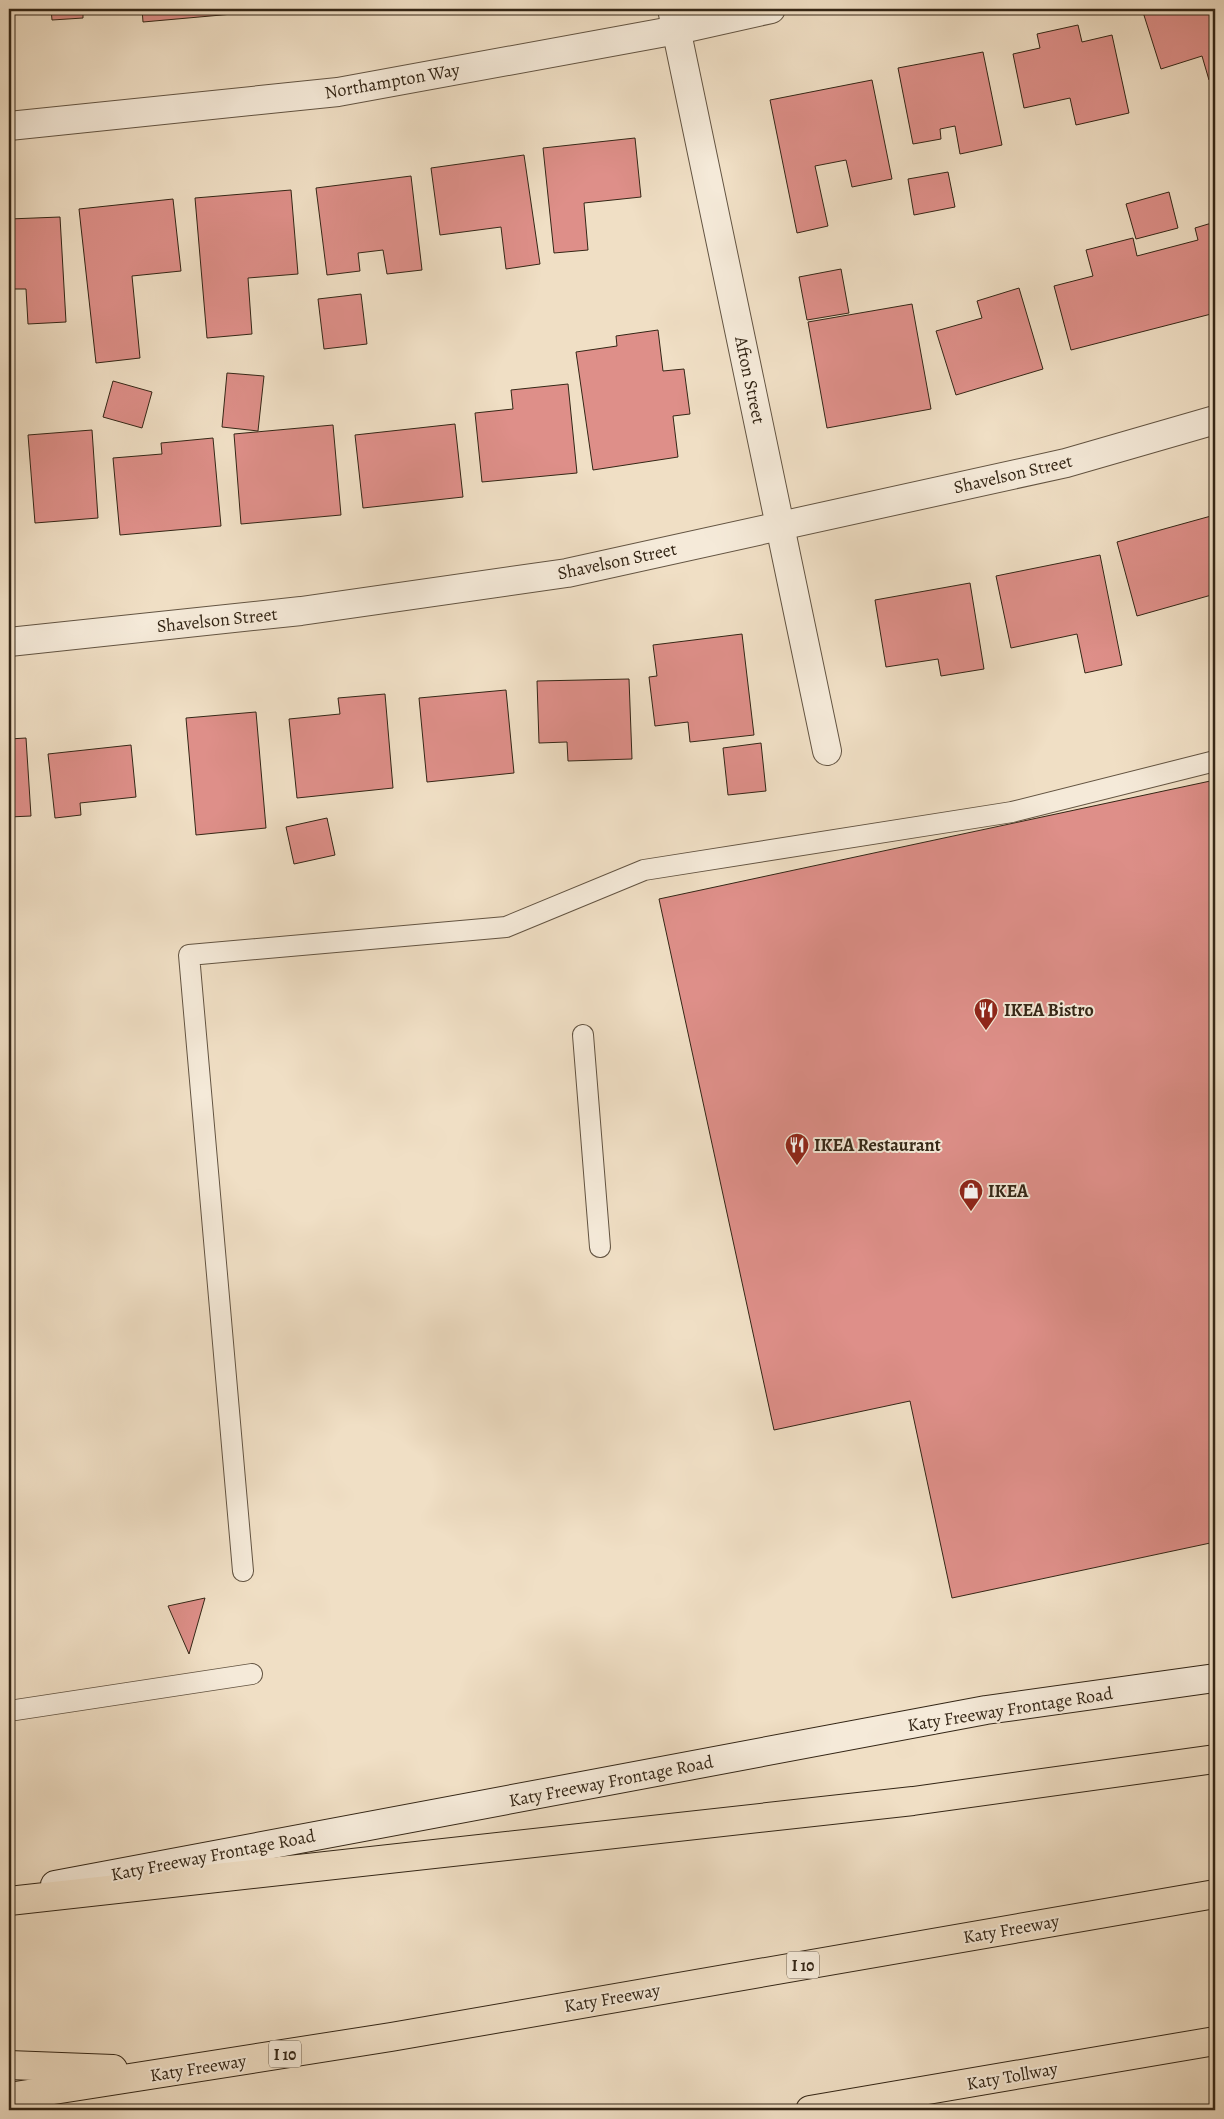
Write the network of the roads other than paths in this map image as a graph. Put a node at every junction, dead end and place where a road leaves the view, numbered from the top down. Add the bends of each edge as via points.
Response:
1 (771, 9) edge
2 (675, 20) edge
3 (9, 126) edge
4 (1215, 420) edge
5 (780, 526) junction
6 (9, 642) edge
7 (827, 751) dead end
8 (1215, 761) edge
9 (583, 1034) dead end
10 (600, 1247) dead end
11 (243, 1571) dead end
12 (252, 1674) dead end
13 (1215, 1678) edge
14 (9, 1710) edge
15 (1215, 1759) edge
16 (9, 1894) edge
17 (1215, 1894) edge
18 (9, 1901) edge
19 (1215, 2041) edge
20 (9, 2065) edge
21 (179, 2072) junction
22 (9, 2097) edge
23 (810, 2110) edge

1 - 2 street, Northampton Way
2 - 3 street, Northampton Way via 338,92
2 - 5 street, Afton Street
4 - 5 street, Shavelson Street via 1066,463
5 - 6 street, Shavelson Street via 567,573 301,611
5 - 7 street, Afton Street
8 - 11 lane via 1012,812 644,870 506,927 189,955
9 - 10 lane
12 - 14 lane
13 - 16 street, Katy Freeway Frontage Road via 986,1710
15 - 18 highway via 913,1801
17 - 21 highway, Katy Freeway / I 10
19 - 23 highway, Katy Tollway
20 - 21 highway
21 - 22 highway, Katy Freeway / I 10

